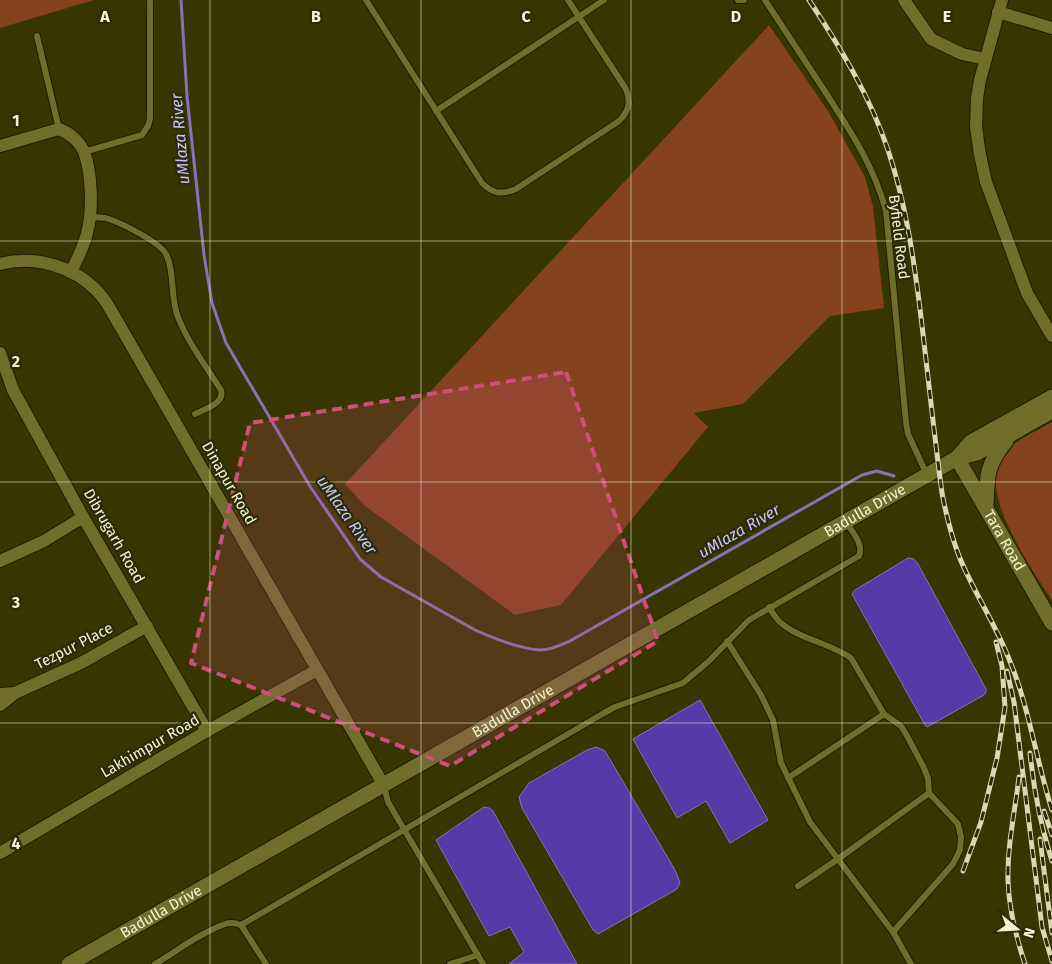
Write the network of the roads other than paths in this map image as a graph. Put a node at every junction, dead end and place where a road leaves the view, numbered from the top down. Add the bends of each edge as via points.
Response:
1 (366, 0) edge
2 (568, 0) edge
3 (604, 0) edge
4 (738, 0) edge
5 (744, 0) edge
6 (765, 0) edge
7 (904, 0) edge
8 (150, 2) dead end
9 (1000, 6) edge
10 (579, 17) junction
11 (1052, 28) edge
12 (38, 36) dead end
13 (985, 59) junction
14 (436, 111) junction
15 (59, 130) junction
16 (0, 146) edge
17 (84, 152) junction
18 (90, 217) junction
19 (0, 264) edge
20 (70, 272) junction
21 (1052, 336) edge
22 (0, 353) edge
23 (1052, 397) edge
24 (1052, 412) edge
25 (196, 414) dead end
26 (1010, 436) junction
27 (957, 458) junction
28 (927, 475) junction
29 (986, 507) junction
30 (83, 517) junction
31 (846, 522) junction
32 (0, 561) edge
33 (769, 607) junction
34 (1052, 623) edge
35 (147, 626) junction
36 (727, 642) junction
37 (317, 670) junction
38 (15, 693) junction
39 (0, 694) edge
40 (0, 705) edge
41 (884, 714) junction
42 (206, 731) junction
43 (788, 778) junction
44 (384, 784) junction
45 (929, 793) junction
46 (404, 830) junction
47 (0, 853) edge
48 (838, 859) junction
49 (798, 886) dead end
50 (241, 925) junction
51 (893, 932) junction
52 (478, 955) junction
53 (69, 964) edge
54 (155, 964) edge
55 (266, 964) edge
56 (450, 964) edge
57 (483, 964) edge
58 (911, 964) edge

1 - 14 lane
2 - 10 lane
3 - 10 lane
4 - 5 lane
6 - 28 lane, Byfield Road via 848,128 880,188 886,211 906,422 908,434
7 - 13 street via 931,39 955,52
8 - 17 lane via 148,126 142,135
9 - 11 street
9 - 13 street
10 - 14 lane
10 - 14 lane via 626,89 629,106 619,121 516,189 496,194 489,190
12 - 15 lane
13 - 21 street via 977,98 976,127 986,182 1028,293
15 - 16 street
15 - 17 street via 72,137
17 - 18 street via 90,184
18 - 20 street via 81,251
18 - 25 lane via 110,220 124,227 158,246 167,256 179,320 223,395 221,400
19 - 20 street, Dinapur Road via 36,262 52,264
20 - 37 street, Dinapur Road via 98,292 112,312
22 - 30 street, Dibrugarh Road via 13,390
23 - 27 street via 972,442
24 - 26 street
26 - 27 street via 977,453
26 - 29 street via 991,461
27 - 28 street, Badulla Drive
27 - 29 street, Tara Road
28 - 31 street, Badulla Drive
29 - 34 street, Tara Road
30 - 32 street via 44,541
30 - 35 street, Dibrugarh Road
31 - 33 lane via 861,548 859,556
31 - 44 street, Badulla Drive
33 - 36 lane via 749,620
33 - 41 lane via 781,623 851,658
35 - 38 street, Tezpur Place via 81,663
35 - 42 street, Dibrugarh Road
36 - 43 lane via 762,695 773,720 781,763
36 - 46 lane via 683,683 615,707
37 - 42 street, Lakhimpur Road
37 - 44 street, Dinapur Road
38 - 39 street, Tezpur Place
38 - 40 street, Tezpur Place
41 - 43 lane
41 - 45 lane via 906,734 928,778
42 - 47 street, Lakhimpur Road
43 - 48 lane via 810,822
44 - 46 lane via 388,802
44 - 53 street, Badulla Drive
45 - 48 lane
45 - 51 lane via 958,824 960,850 952,864
46 - 50 lane
46 - 52 lane
48 - 49 lane
48 - 51 lane
50 - 54 lane via 226,924
50 - 55 lane
51 - 58 lane
52 - 56 lane
52 - 57 lane

